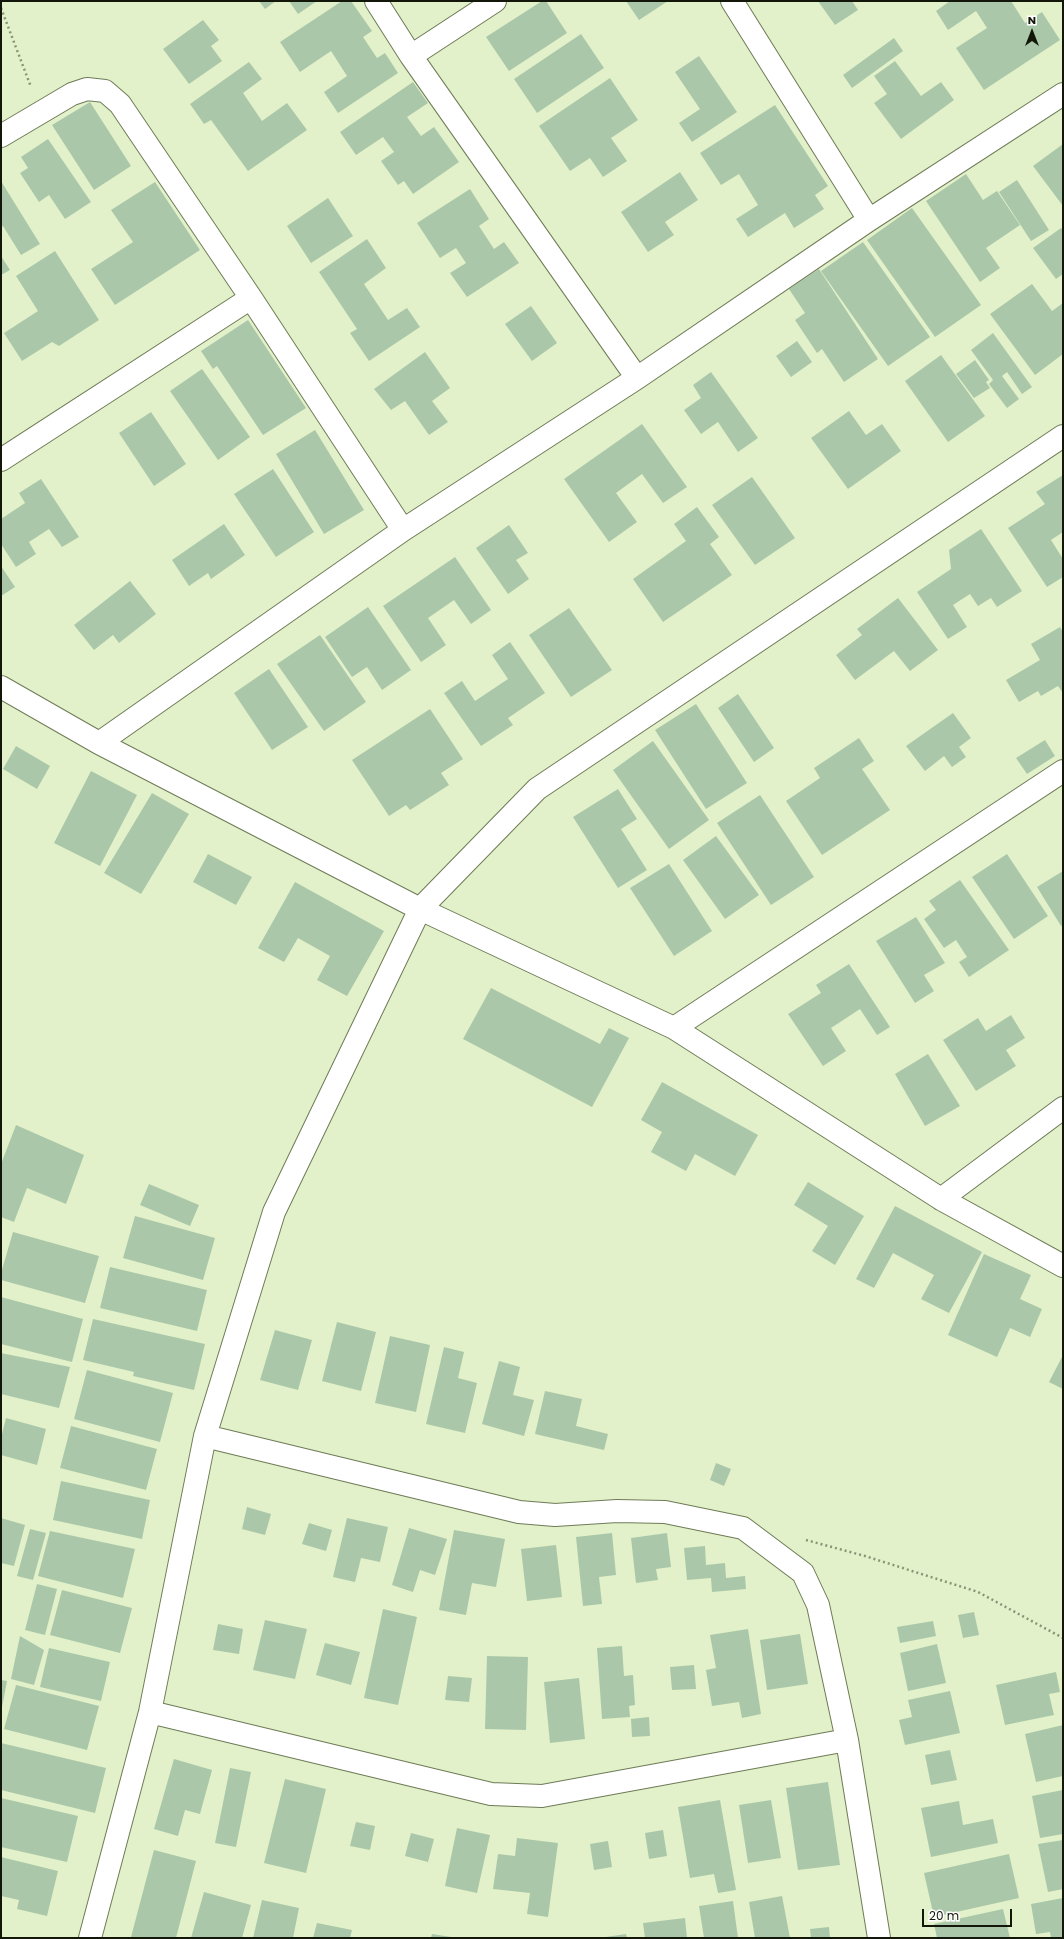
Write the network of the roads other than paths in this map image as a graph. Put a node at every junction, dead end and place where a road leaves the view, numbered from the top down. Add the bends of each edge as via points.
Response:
1 (376, 1) edge
2 (495, 1) edge
3 (732, 1) edge
4 (411, 56) junction
5 (1063, 94) edge
6 (1, 136) edge
7 (869, 220) junction
8 (251, 298) junction
9 (637, 378) junction
10 (1063, 436) edge
11 (1, 460) edge
12 (403, 530) junction
13 (1, 687) edge
14 (99, 743) junction
15 (1063, 771) edge
16 (420, 909) junction
17 (674, 1028) junction
18 (1063, 1108) edge
19 (941, 1199) junction
20 (1063, 1266) edge
21 (205, 1436) junction
22 (150, 1712) junction
23 (847, 1740) junction
24 (90, 1938) edge
25 (879, 1938) edge

1 - 4 street
2 - 4 street
3 - 7 street
4 - 9 street
5 - 7 street
6 - 8 street via 72,94 87,89 105,91 120,104
7 - 9 street
8 - 11 street
8 - 12 street
9 - 12 street
10 - 16 street via 538,789
12 - 14 street
13 - 14 street
14 - 16 street
15 - 17 street
16 - 17 street
16 - 21 street via 274,1212
17 - 19 street
18 - 19 street
19 - 20 street
21 - 22 street
21 - 23 street via 519,1512 555,1515 617,1511 665,1512 742,1528 803,1573 818,1606
22 - 23 street via 491,1794 542,1796
22 - 24 street
23 - 25 street

